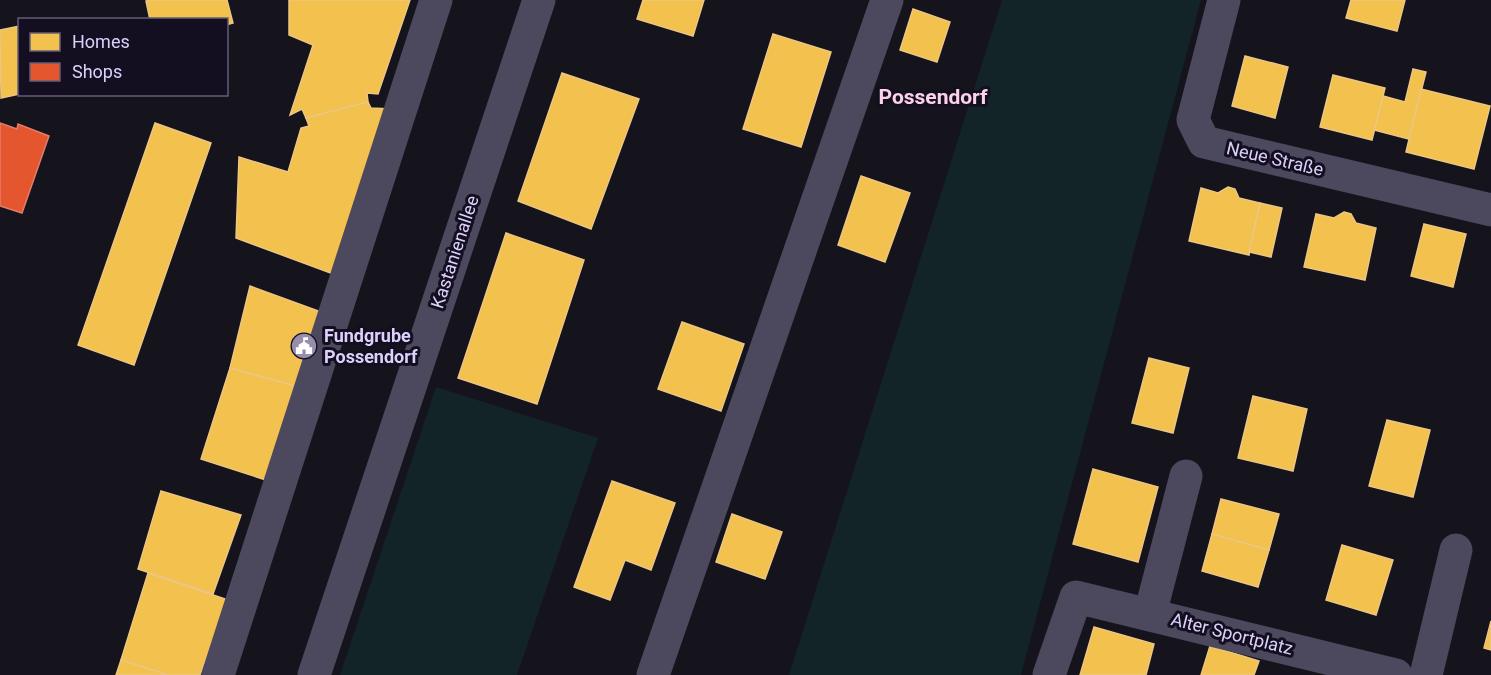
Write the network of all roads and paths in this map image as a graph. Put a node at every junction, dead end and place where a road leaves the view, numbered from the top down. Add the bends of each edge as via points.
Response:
1 (436, 0) edge
2 (539, 0) edge
3 (887, 0) edge
4 (1224, 0) edge
5 (1491, 210) edge
6 (1186, 476) dead end
7 (1456, 550) dead end
8 (1150, 614) junction
9 (1312, 665) edge
10 (218, 675) edge
11 (314, 675) edge
12 (652, 675) edge
13 (1049, 675) edge
14 (1396, 675) edge
15 (1426, 675) edge

1 - 10 street
2 - 11 street, Kastanienallee
3 - 12 street
4 - 5 street, Neue Straße via 1193,120 1204,142
6 - 8 street, Alter Sportplatz
7 - 15 street
8 - 9 street, Alter Sportplatz
8 - 13 street, Alter Sportplatz via 1076,597
9 - 14 street, Alter Sportplatz

